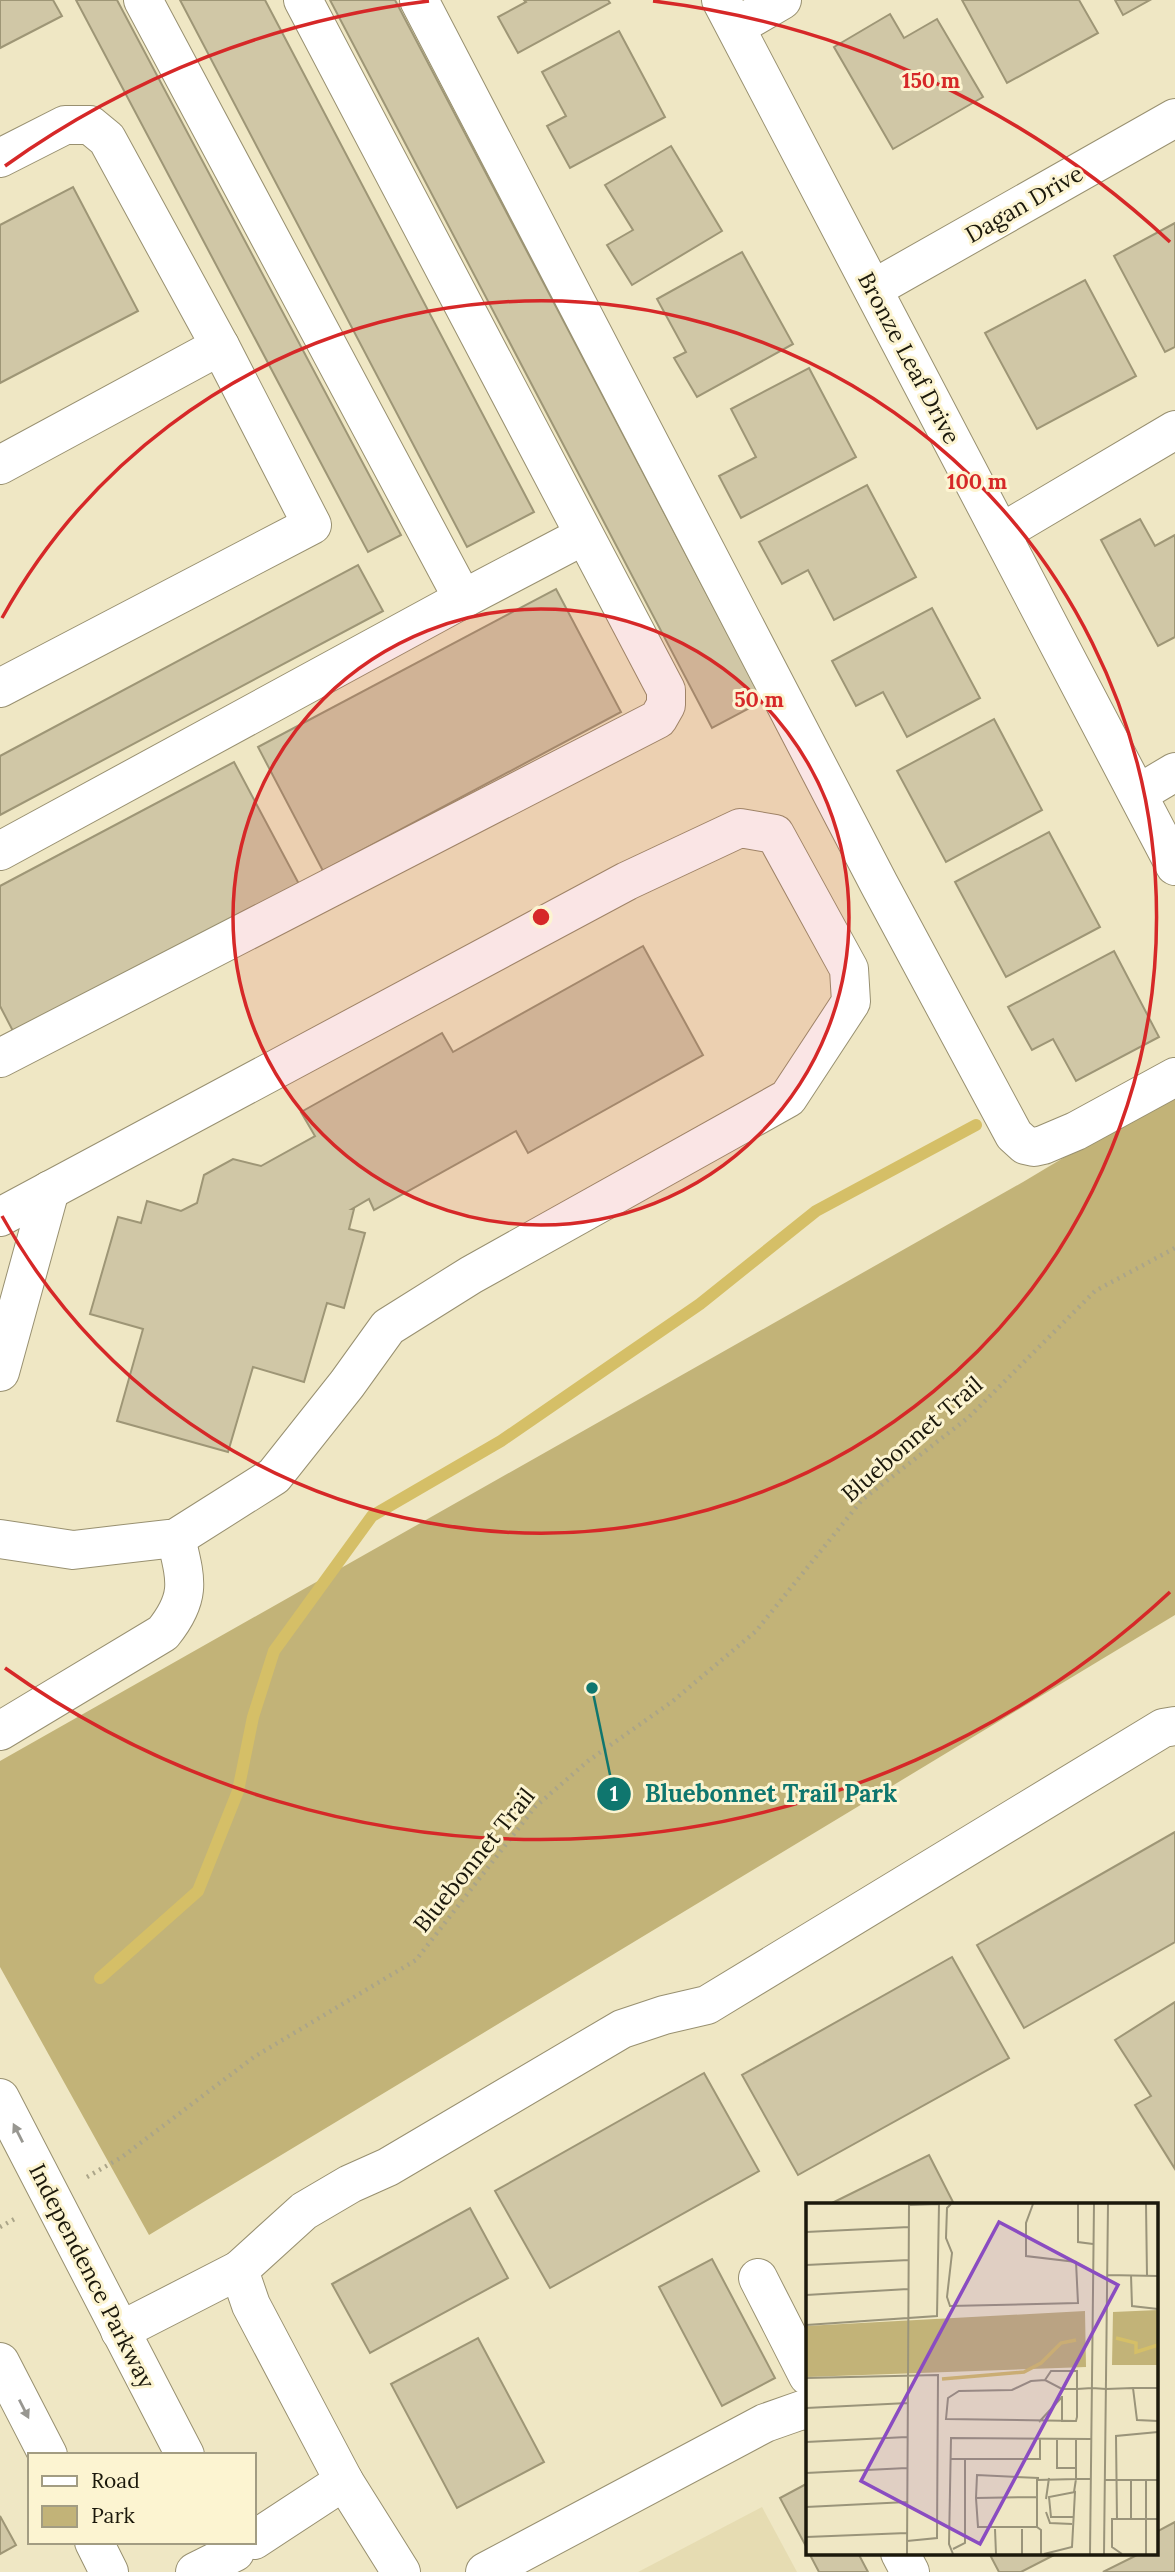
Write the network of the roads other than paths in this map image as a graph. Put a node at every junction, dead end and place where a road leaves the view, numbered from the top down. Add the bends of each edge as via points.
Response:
1 (143, 0) edge
2 (303, 0) edge
3 (419, 0) edge
4 (782, 0) edge
5 (728, 13) edge
6 (1175, 118) edge
7 (0, 158) edge
8 (873, 289) junction
9 (220, 346) junction
10 (1175, 430) edge
11 (0, 465) edge
12 (1001, 533) junction
13 (583, 536) junction
14 (463, 599) junction
15 (0, 688) edge
16 (1175, 772) edge
17 (1138, 794) junction
18 (0, 850) edge
19 (1175, 866) edge
20 (0, 1058) edge
21 (1175, 1077) edge
22 (50, 1190) junction
23 (0, 1217) edge
24 (0, 1372) edge
25 (1, 1537) edge
26 (176, 1538) junction
27 (1175, 1726) edge
28 (0, 1731) edge
29 (0, 2098) edge
30 (239, 2270) junction
31 (758, 2278) dead end
32 (120, 2330) junction
33 (0, 2362) edge
34 (806, 2374) edge
35 (806, 2412) edge
36 (47, 2453) edge
37 (183, 2453) edge
38 (344, 2481) junction
39 (256, 2541) edge
40 (95, 2544) edge
41 (243, 2550) edge
42 (901, 2554) edge
43 (109, 2572) edge
44 (195, 2572) edge
45 (401, 2572) edge
46 (485, 2572) edge
47 (910, 2572) edge

1 - 14 street
2 - 13 street
3 - 21 street via 1014,1135 1025,1145 1043,1146
4 - 5 street
5 - 8 street, Bronze Leaf Drive
6 - 8 street, Dagan Drive
7 - 9 street via 65,125 90,125 107,139
8 - 12 street, Bronze Leaf Drive
9 - 11 street
9 - 15 street via 312,525
10 - 12 street
12 - 17 street, Bronze Leaf Drive
13 - 14 street
13 - 20 street via 666,690 666,705 658,719
14 - 18 street
16 - 17 street
17 - 19 street, Bronze Leaf Drive
22 - 23 street
22 - 24 street
22 - 26 street via 627,881 740,828 775,834 849,969 851,1002 788,1098 471,1275 388,1327 274,1476
25 - 26 street via 73,1550
26 - 28 street via 186,1580 178,1615 163,1633
27 - 30 street via 1151,1735 707,2005 622,2029 388,2167 350,2184 304,2211
32 -> 29 street, Independence Parkway
30 - 32 street
30 - 38 street via 251,2305
31 - 34 street
32 - 37 street, Independence Parkway
33 -> 36 street
35 - 46 street via 765,2423
38 - 39 street
38 - 45 street
40 - 43 street
41 - 44 street
42 - 47 street

